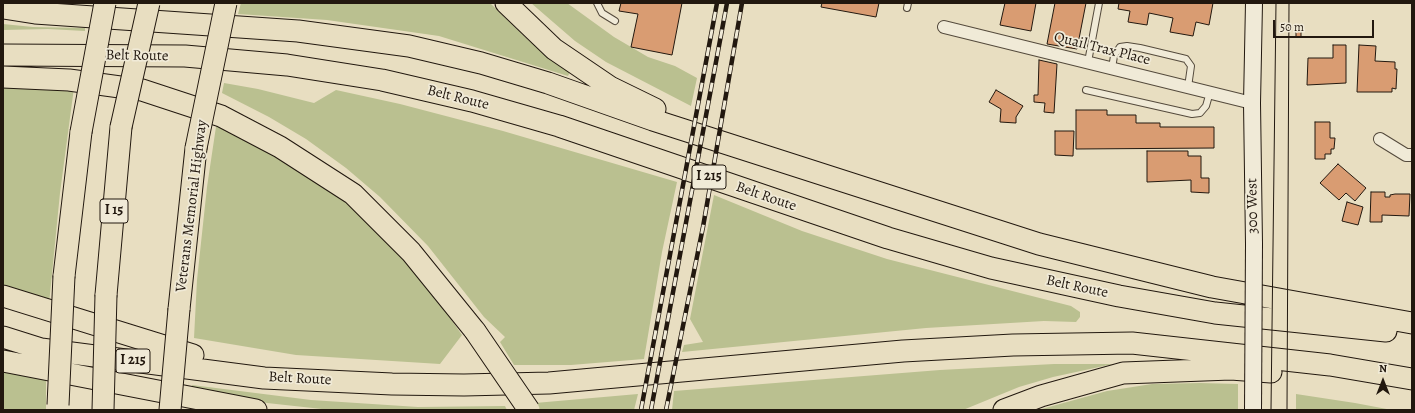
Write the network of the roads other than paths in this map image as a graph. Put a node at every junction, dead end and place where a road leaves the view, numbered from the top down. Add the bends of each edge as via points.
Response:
1 (105, 3) edge
2 (149, 3) edge
3 (226, 3) edge
4 (506, 3) edge
5 (597, 3) edge
6 (1099, 3) edge
7 (1254, 3) edge
8 (3, 8) edge
9 (615, 20) dead end
10 (944, 27) dead end
11 (3, 56) edge
12 (1088, 62) junction
13 (1112, 68) junction
14 (3, 77) edge
15 (1188, 87) junction
16 (1086, 90) dead end
17 (1210, 92) junction
18 (1252, 103) junction
19 (1380, 140) dead end
20 (1412, 155) edge
21 (806, 169) junction
22 (3, 296) edge
23 (1412, 323) edge
24 (1412, 334) edge
25 (3, 337) edge
26 (3, 361) edge
27 (264, 378) junction
28 (1412, 380) edge
29 (58, 407) edge
30 (103, 410) edge
31 (170, 410) edge
32 (256, 410) edge
33 (529, 410) edge
34 (1004, 410) edge
35 (1254, 410) edge

1 - 29 highway, bridge via 81,132 64,276
2 - 30 highway, I 15, bridge via 121,127 106,295
3 - 31 highway, Veterans Memorial Highway, bridge via 196,148
4 - 21 highway via 554,49 610,87 653,108
5 - 9 lane via 602,13
6 - 12 lane
7 - 18 street, 300 West
8 - 21 highway via 35,13 298,31 409,46 481,63 548,83
10 - 12 street, Quail Trax Place
11 - 24 highway, Belt Route / I 215 via 185,56 287,64 382,80 472,101 559,126 888,238 991,268 1119,296 1215,313
12 - 13 street, Quail Trax Place
13 - 15 street, Quail Trax Place
13 - 15 lane via 1114,56 1120,47 1128,46 1186,59 1191,66
14 - 33 highway, bridge via 69,80 142,90 221,116 280,147 354,194 411,252 475,331
15 - 17 street, Quail Trax Place
16 - 17 lane via 1192,114 1200,113 1206,106
17 - 18 street, Quail Trax Place
18 - 35 street, 300 West, bridge
19 - 20 street
21 - 23 highway via 1039,244 1121,266 1212,287
22 - 27 highway
25 - 27 highway, Belt Route / I 215 via 41,349
26 - 32 highway
27 - 28 highway, Belt Route / I 215 via 416,384 549,382 904,351 1013,345 1132,343 1322,364
28 - 34 highway via 1231,369 1123,373 1041,396

